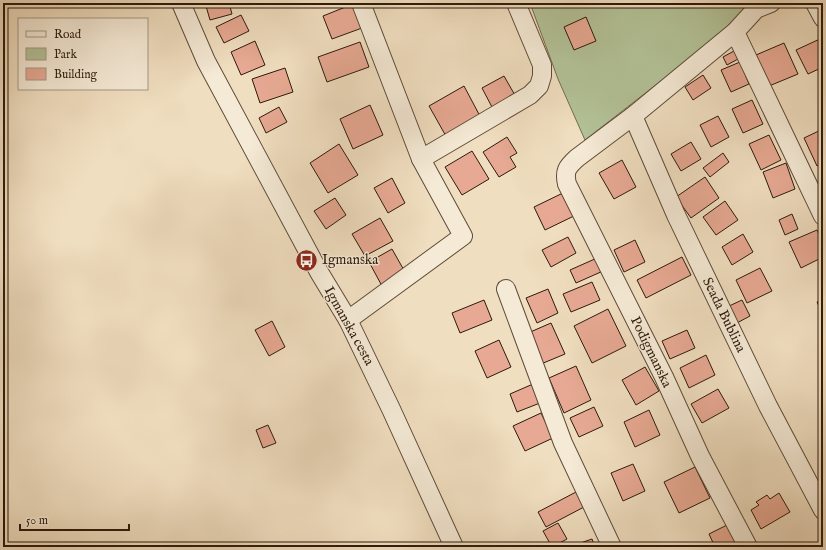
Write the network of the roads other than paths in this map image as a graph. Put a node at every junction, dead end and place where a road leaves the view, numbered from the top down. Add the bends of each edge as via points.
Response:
1 (181, 3) edge
2 (361, 3) edge
3 (516, 3) edge
4 (771, 3) edge
5 (815, 3) edge
6 (823, 18) edge
7 (735, 32) junction
8 (633, 116) junction
9 (421, 159) junction
10 (823, 216) edge
11 (506, 289) dead end
12 (348, 320) junction
13 (823, 510) edge
14 (454, 547) edge
15 (612, 547) edge
16 (748, 547) edge

1 - 12 street, Igmanska cesta via 209,68 318,272
2 - 9 street
3 - 9 street via 542,65 540,86 530,95
4 - 7 street via 756,9
5 - 6 street
7 - 8 street
7 - 10 street
8 - 13 street, Seada Bublina via 676,215 758,385
8 - 16 street, Podigmanska via 571,163 565,178 664,377 700,456
9 - 12 street via 463,236
11 - 15 street via 563,443
12 - 14 street, Igmanska cesta

